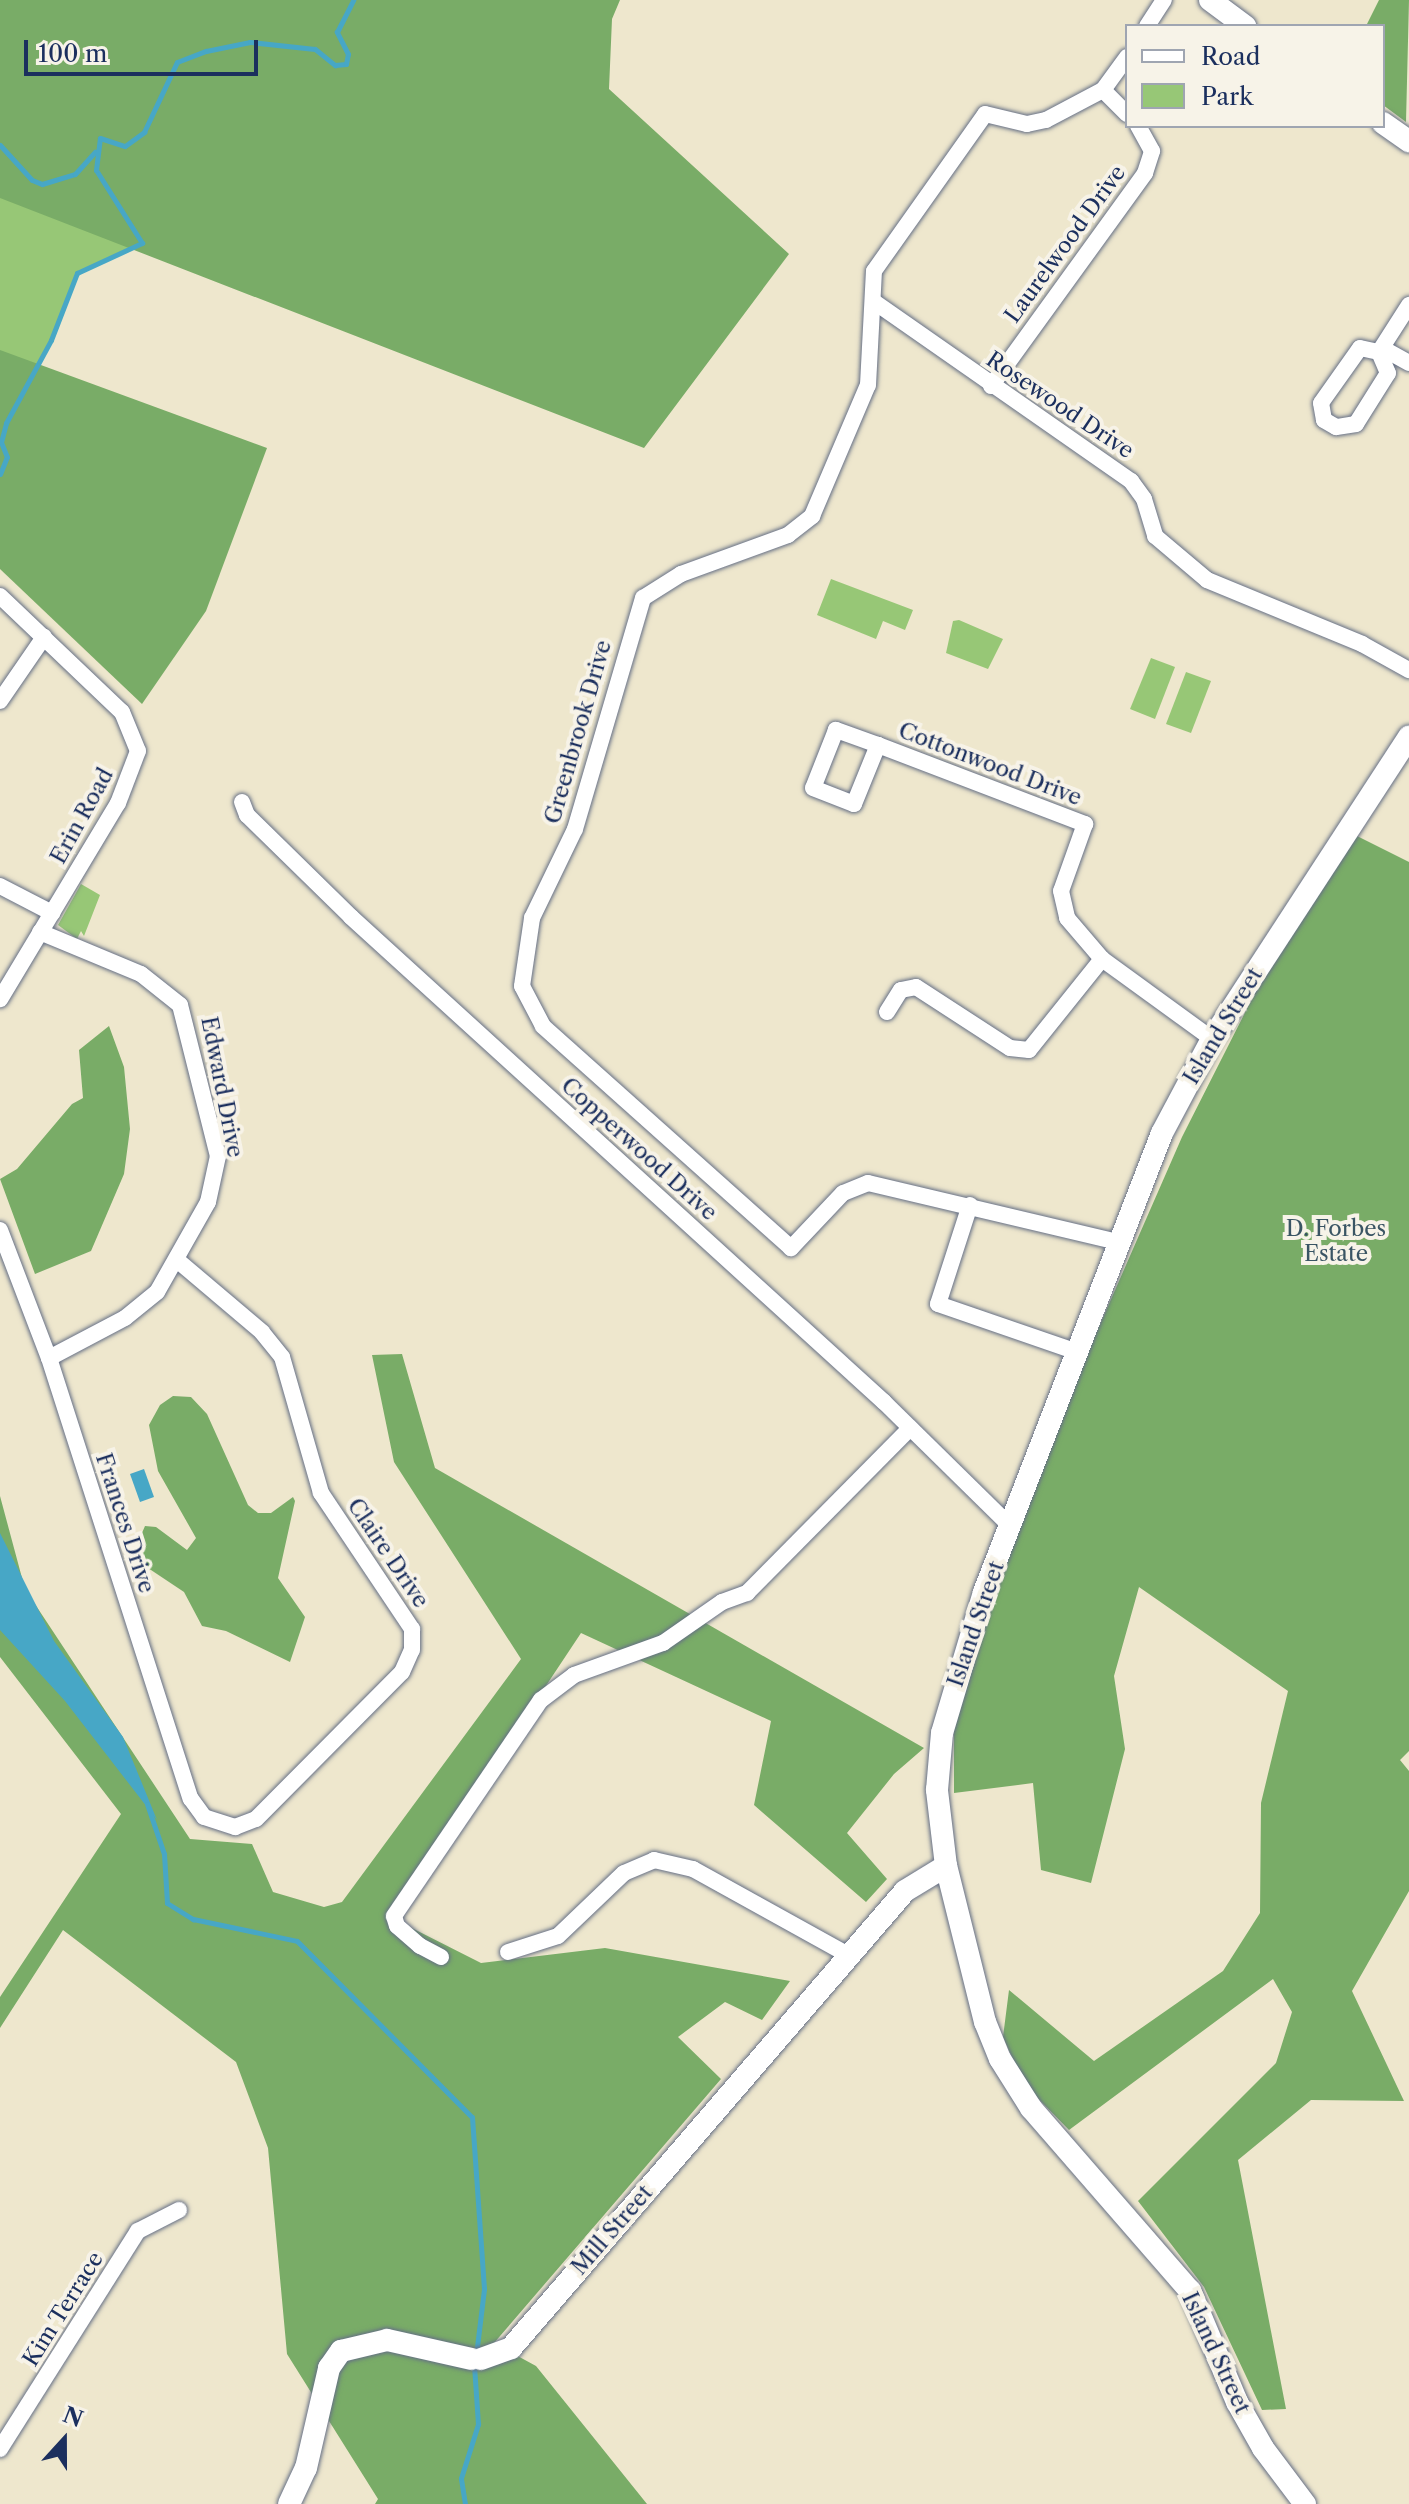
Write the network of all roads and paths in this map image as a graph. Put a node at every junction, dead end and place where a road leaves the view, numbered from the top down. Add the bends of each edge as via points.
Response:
1 (1164, 0) edge
2 (1210, 0) edge
3 (1148, 24) edge
4 (1242, 24) edge
5 (1125, 60) edge
6 (1103, 90) junction
7 (1125, 112) edge
8 (1385, 124) edge
9 (1139, 128) edge
10 (1409, 141) edge
11 (873, 301) junction
12 (1409, 305) edge
13 (1380, 350) junction
14 (1409, 363) edge
15 (991, 386) junction
16 (0, 596) edge
17 (44, 637) junction
18 (1409, 670) edge
19 (0, 701) edge
20 (1409, 737) edge
21 (878, 745) junction
22 (242, 802) dead end
23 (0, 886) edge
24 (52, 913) junction
25 (40, 932) junction
26 (1102, 959) junction
27 (0, 999) edge
28 (887, 1012) dead end
29 (1212, 1039) junction
30 (970, 1205) junction
31 (0, 1230) edge
32 (1122, 1243) junction
33 (177, 1260) junction
34 (1080, 1353) junction
35 (49, 1358) junction
36 (910, 1428) junction
37 (1011, 1527) junction
38 (214, 1823) joint
39 (946, 1866) junction
40 (508, 1952) dead end
41 (850, 1956) junction
42 (441, 1957) dead end
43 (179, 2210) dead end
44 (0, 2449) edge
45 (289, 2504) edge
46 (1305, 2504) edge

1 - 3 street
2 - 4 street
5 - 6 street, Greenbrook Drive
6 - 7 street
6 - 11 street, Greenbrook Drive via 1035,123 985,114 874,271
8 - 10 street
9 - 15 street, Laurelwood Drive via 1152,151 1145,173
11 - 15 street, Rosewood Drive
11 - 30 street, Greenbrook Drive via 868,385 812,516 788,535 673,578 643,598 575,829 532,918 522,986 543,1026 791,1248 855,1185
12 - 13 street
13 - 13 street via 1388,373 1356,424 1329,424 1321,403 1352,352
13 - 14 street
15 - 18 street, Rosewood Drive via 1131,481 1144,499 1155,536 1207,580 1362,644
16 - 17 street, Erin Road
17 - 19 street
17 - 24 street, Erin Road via 122,712 138,751 118,803
20 - 29 street, Island Street
21 - 21 street, Cottonwood Drive via 836,730 813,788 854,804
21 - 26 street, Cottonwood Drive via 1085,824 1061,891 1062,905
22 - 36 street, Copperwood Drive via 247,815 398,960
23 - 24 street
24 - 25 street, Erin Road
25 - 27 street, Erin Road
25 - 33 street, Edward Drive via 141,974 184,1011 218,1164 208,1202
26 - 28 street via 1029,1050 1010,1048 916,987 901,990
26 - 29 street, Cottonwood Drive
29 - 32 street, Island Street via 1162,1133
30 - 32 street, Greenbrook Drive
30 - 34 street via 938,1304
31 - 35 street, Frances Drive
32 - 34 street, Island Street
33 - 35 street, Edward Drive via 157,1292 138,1309
33 - 38 street, Claire Drive via 262,1332 282,1357 321,1493 412,1629 407,1667 275,1800 249,1823
34 - 37 street, Island Street
35 - 38 street, Frances Drive via 191,1799
36 - 37 street, Copperwood Drive
36 - 42 street via 747,1593 722,1602 663,1643 574,1675 541,1700 394,1916 408,1936
37 - 39 street, Island Street via 969,1636 942,1733 937,1790
39 - 41 street, Mill Street via 905,1891
39 - 46 street, Island Street via 985,2022 1000,2059 1031,2108 1190,2291 1237,2402
40 - 41 street via 558,1936 624,1873 654,1860 693,1869
41 - 45 street, Mill Street via 511,2348 476,2359 387,2340 341,2351 329,2368 306,2468
43 - 44 street, Kim Terrace via 138,2231

